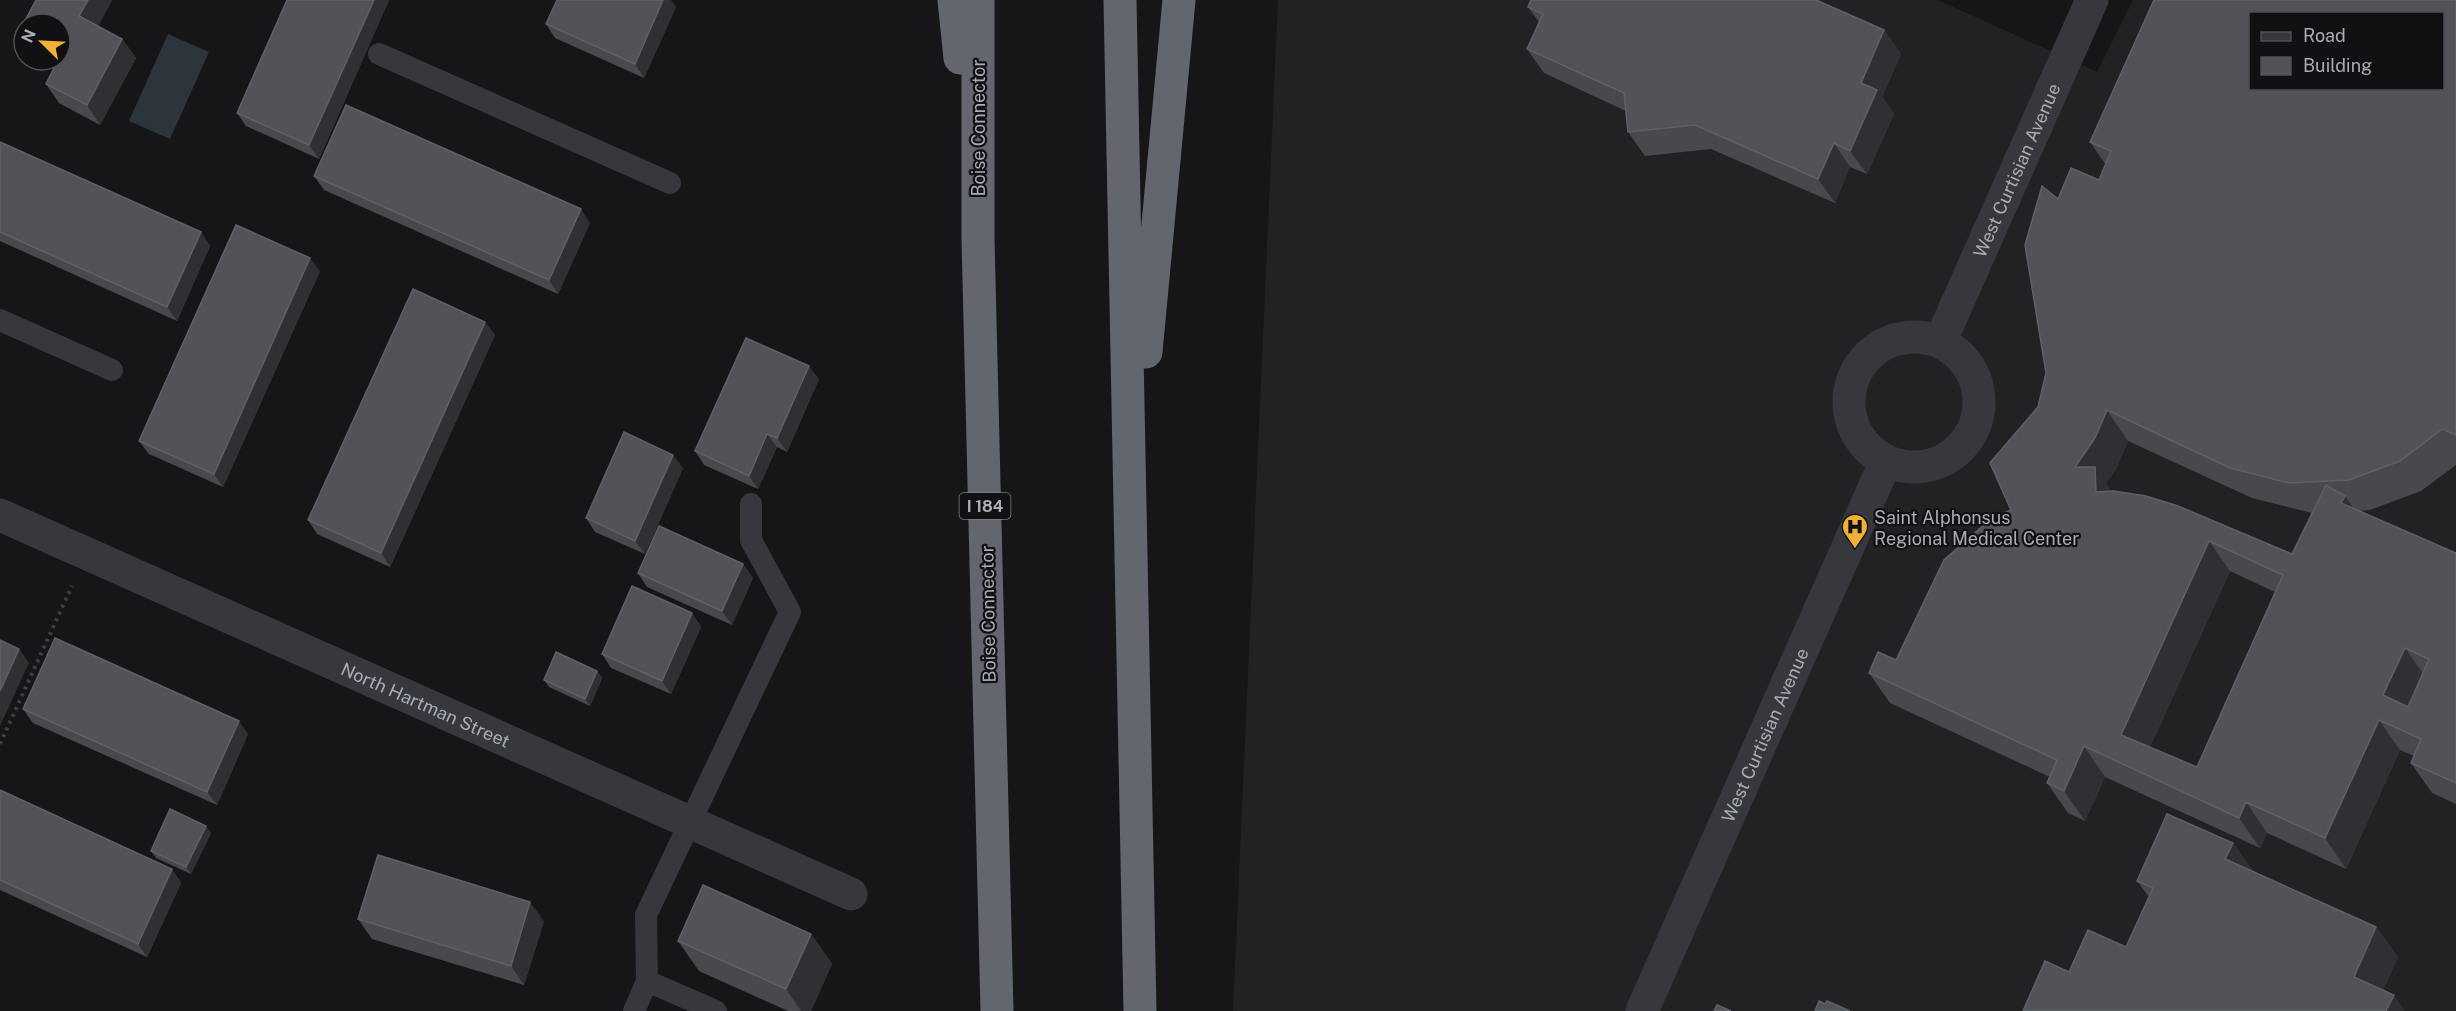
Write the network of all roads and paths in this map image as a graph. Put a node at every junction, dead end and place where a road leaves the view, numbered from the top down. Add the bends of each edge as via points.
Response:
1 (954, 0) edge
2 (978, 0) edge
3 (1119, 0) edge
4 (1179, 0) edge
5 (2092, 0) edge
6 (380, 54) dead end
7 (670, 183) dead end
8 (978, 239) junction
9 (0, 320) edge
10 (1940, 342) junction
11 (112, 370) dead end
12 (1886, 461) junction
13 (1131, 503) junction
14 (751, 504) dead end
15 (0, 515) edge
16 (72, 586) dead end
17 (0, 744) edge
18 (689, 822) junction
19 (851, 894) dead end
20 (647, 981) junction
21 (634, 1011) edge
22 (716, 1011) edge
23 (998, 1011) edge
24 (1140, 1011) edge
25 (1642, 1011) edge

1 - 8 highway
2 - 8 highway, Boise Connector / I 184
3 - 13 highway
4 - 13 highway
5 - 10 street, West Curtisian Avenue
6 - 7 lane
8 - 23 highway, Boise Connector / I 184
9 - 11 lane
10 - 12 street via 1918,336 1896,339 1875,349 1859,365 1850,386 1848,408 1855,430 1868,449
10 - 12 street via 1957,353 1978,388 1973,428 1962,445 1927,466 1906,467
12 - 25 street, West Curtisian Avenue
13 - 24 highway
14 - 18 lane via 751,540 790,612
15 - 18 street, North Hartman Street
16 - 17 path
18 - 19 street, North Hartman Street
18 - 20 lane via 646,915
20 - 21 lane
20 - 22 lane

